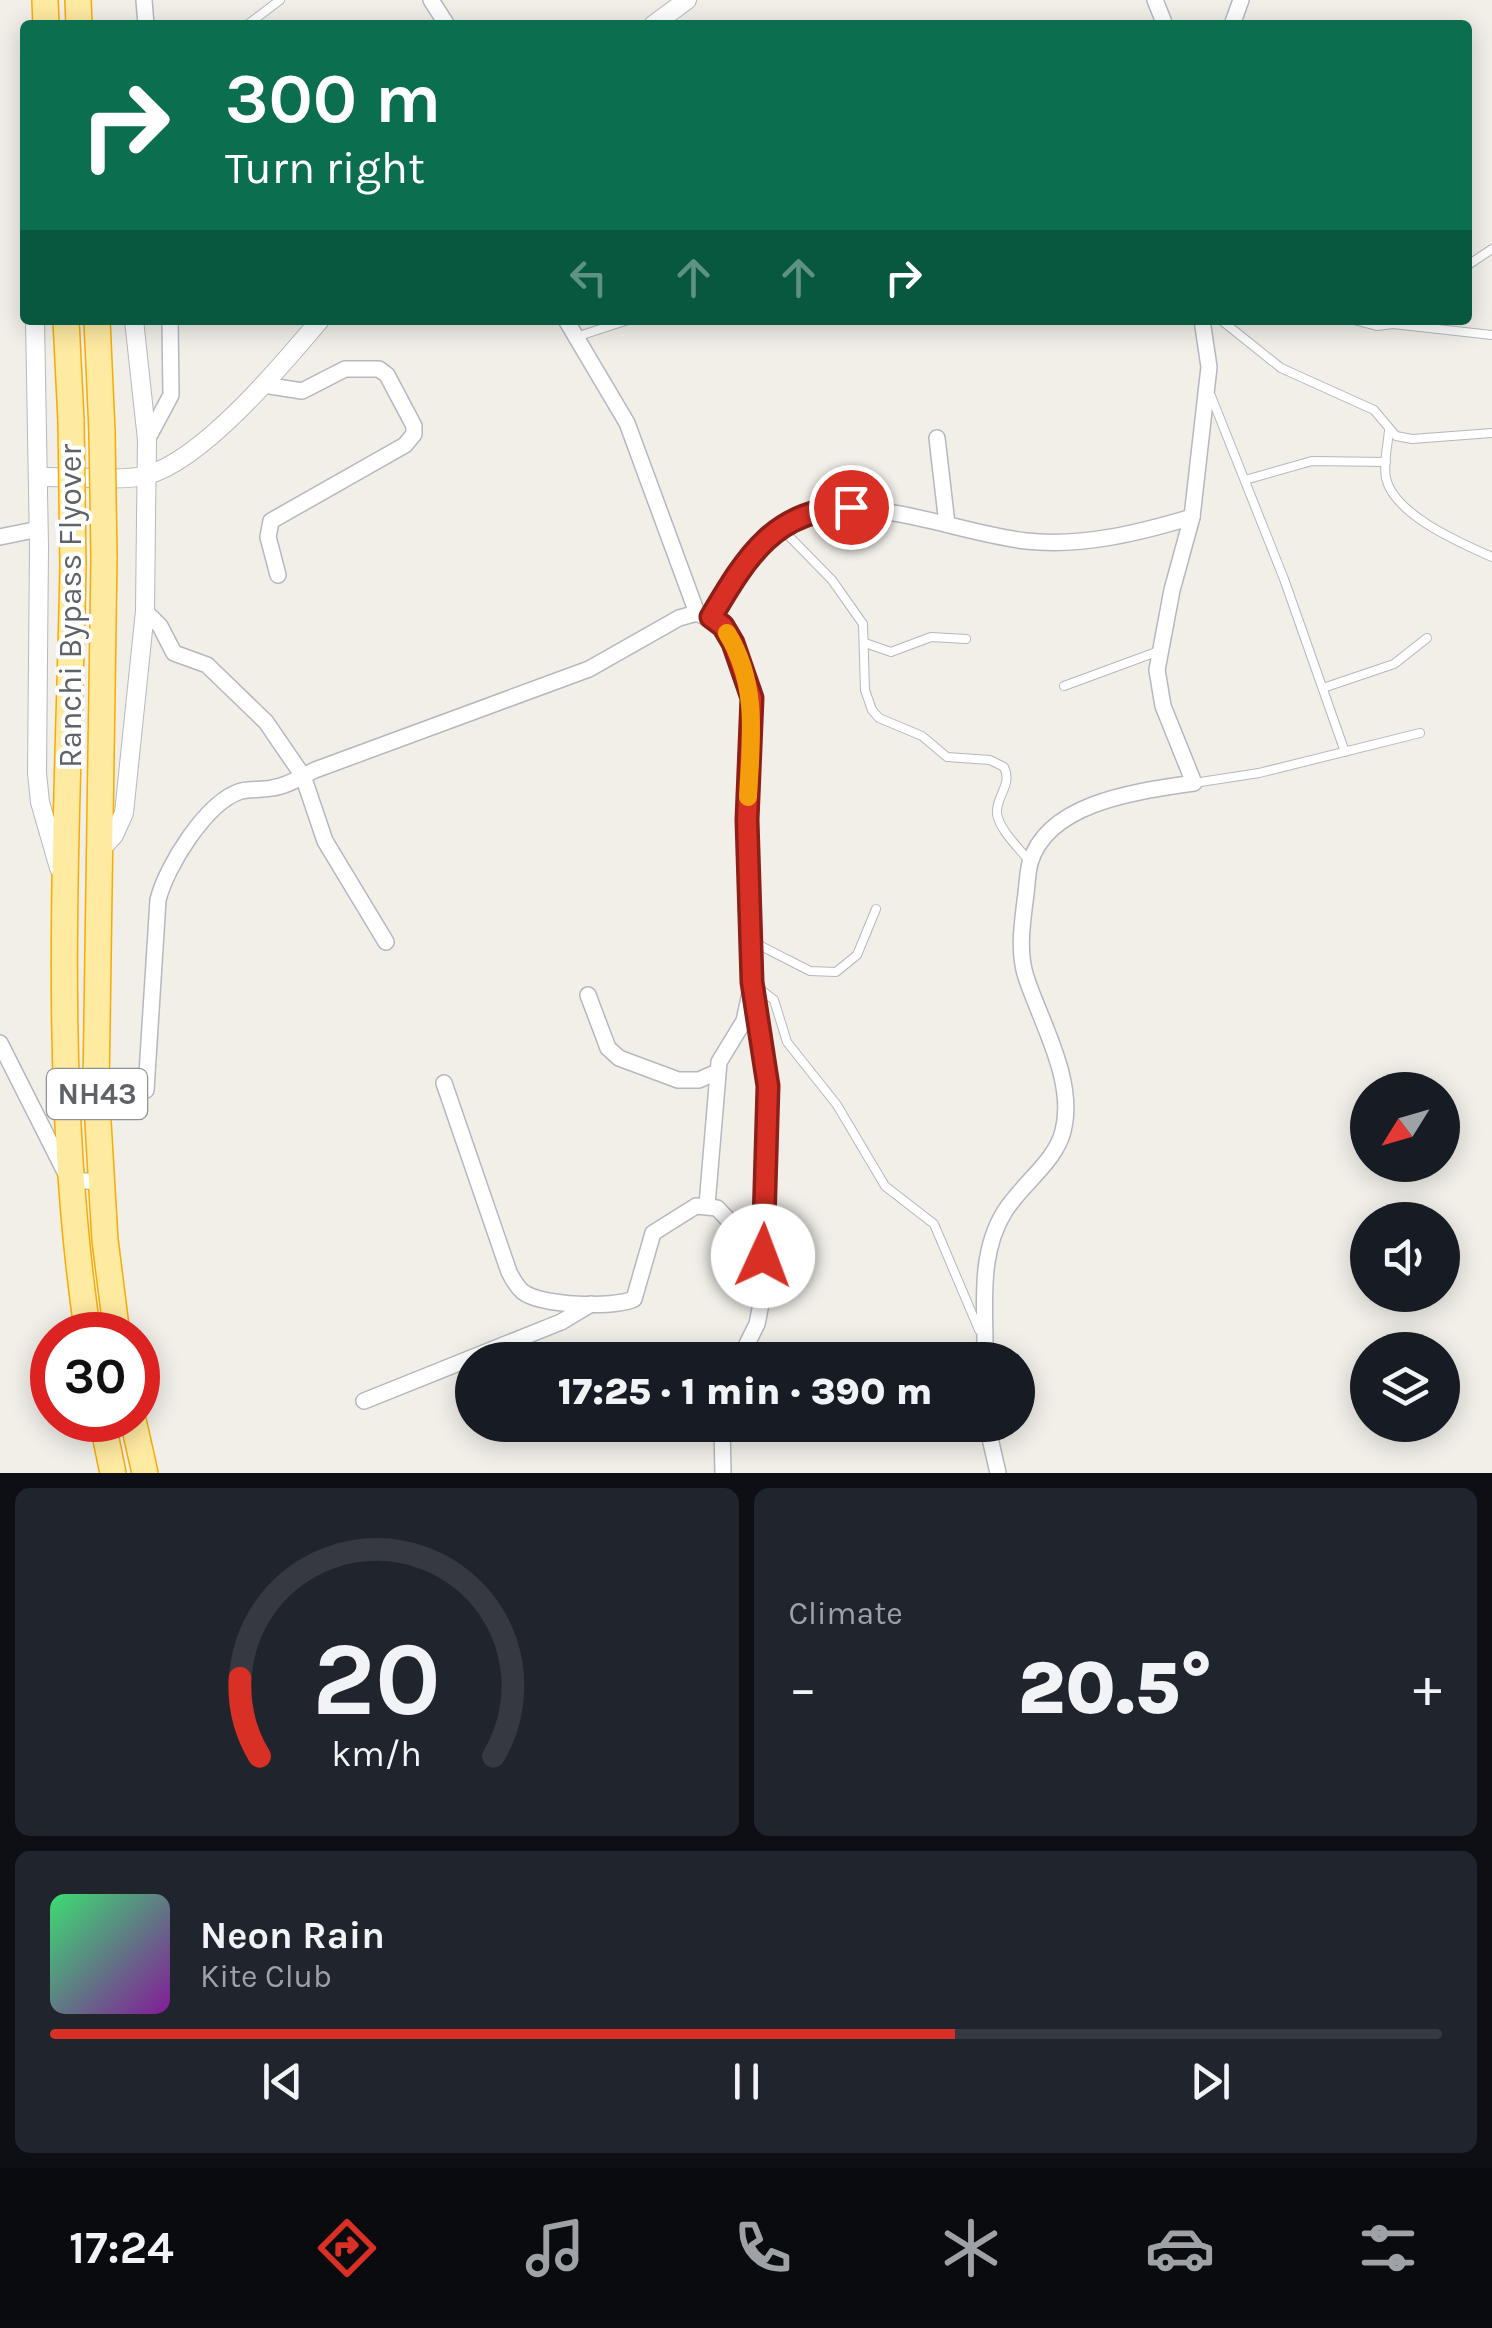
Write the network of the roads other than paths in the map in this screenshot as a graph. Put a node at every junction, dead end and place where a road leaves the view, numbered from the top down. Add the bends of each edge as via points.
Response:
1 (280, 0) edge
2 (687, 0) edge
3 (254, 20) edge
4 (660, 20) edge
5 (35, 325) edge
6 (66, 325) edge
7 (96, 325) edge
8 (135, 325) edge
9 (170, 325) edge
10 (316, 325) edge
11 (569, 325) edge
12 (612, 325) edge
13 (1203, 325) edge
14 (1228, 325) edge
15 (1419, 325) edge
16 (1492, 335) edge
17 (576, 336) junction
18 (264, 385) junction
19 (1207, 388) junction
20 (1389, 430) junction
21 (1492, 433) edge
22 (937, 438) dead end
23 (147, 440) junction
24 (1386, 462) junction
25 (147, 475) junction
26 (38, 476) junction
27 (1245, 480) junction
28 (1192, 517) junction
29 (946, 524) junction
30 (780, 527) junction
31 (38, 529) junction
32 (0, 537) edge
33 (1492, 557) edge
34 (278, 575) dead end
35 (144, 611) junction
36 (704, 615) junction
37 (1427, 638) dead end
38 (966, 639) dead end
39 (865, 643) junction
40 (1159, 651) junction
41 (1064, 686) dead end
42 (1323, 688) junction
43 (1420, 732) dead end
44 (1346, 752) junction
45 (303, 776) junction
46 (1194, 783) junction
47 (98, 853) junction
48 (1030, 862) junction
49 (66, 892) junction
50 (876, 909) dead end
51 (386, 942) dead end
52 (751, 942) junction
53 (752, 982) junction
54 (588, 995) dead end
55 (0, 1044) edge
56 (717, 1072) junction
57 (444, 1083) dead end
58 (146, 1090) dead end
59 (69, 1180) junction
60 (101, 1182) junction
61 (708, 1205) junction
62 (763, 1256) junction
63 (591, 1304) junction
64 (85, 1312) edge
65 (115, 1312) edge
66 (747, 1342) edge
67 (981, 1342) edge
68 (985, 1342) edge
69 (364, 1401) dead end
70 (107, 1442) edge
71 (138, 1442) edge
72 (722, 1442) edge
73 (991, 1442) edge
74 (113, 1473) edge
75 (145, 1473) edge
76 (723, 1473) edge
77 (998, 1473) edge

1 - 3 lane
2 - 4 street
5 - 26 street
6 - 49 highway, Ranchi Bypass Flyover / NH43, bridge via 72,566
7 - 47 highway, Ranchi Bypass Flyover / NH43, bridge via 104,557
8 - 23 street
9 - 23 street via 172,395
10 - 18 street
11 - 17 street
12 - 17 lane
13 - 19 street via 1210,350
14 - 20 lane via 1281,368 1368,406
15 - 16 lane
17 - 36 street via 627,423
18 - 25 street via 200,442
18 - 34 street via 302,391 345,369 379,370 414,426 405,446 271,521 268,538
19 - 27 lane
19 - 28 street
20 - 21 lane via 1412,439
20 - 24 lane
22 - 29 street
23 - 25 street
24 - 27 lane via 1312,460
24 - 33 lane via 1389,486 1410,511
25 - 26 street
25 - 35 street
26 - 31 street
27 - 42 lane
28 - 29 street via 1135,534 1045,542
28 - 40 street
29 - 30 street via 851,507 820,510
30 - 36 street via 750,553
30 - 39 lane via 851,604
31 - 32 street
31 - 49 street via 37,773
35 - 45 street via 174,654 202,661 261,715
35 - 47 street via 124,813
36 - 45 street via 670,624 589,669
36 - 52 street via 723,626 733,643 752,698
37 - 42 lane via 1394,664
38 - 39 lane via 931,637 898,652
39 - 48 lane via 866,700 879,718 912,730 947,757 1004,767 998,818
40 - 41 lane
40 - 46 street via 1164,706
42 - 44 lane
43 - 44 lane
44 - 46 lane
45 - 51 street via 325,841
45 - 58 street via 226,799 166,871 158,900
46 - 48 street via 1136,793 1073,815 1053,827
47 - 60 highway, NH43
48 - 68 street via 1024,972 1066,1109 1053,1153 1026,1181 992,1237
49 - 59 highway, NH43
50 - 52 lane via 857,955 836,972 810,970
52 - 53 street
53 - 56 street via 744,1020
53 - 62 street via 768,1086
53 - 67 lane via 774,1000 787,1042 837,1105 885,1186 934,1224
54 - 56 street via 608,1048 619,1058 688,1082
55 - 59 street
56 - 61 street
57 - 63 street via 516,1284 534,1298
59 - 60 street
59 - 64 highway, NH43
60 - 65 highway, NH43
61 - 62 street
61 - 63 street via 653,1233 634,1299 619,1306
62 - 66 street via 760,1310
63 - 69 street
70 - 74 highway
71 - 75 highway
72 - 76 street
73 - 77 street

